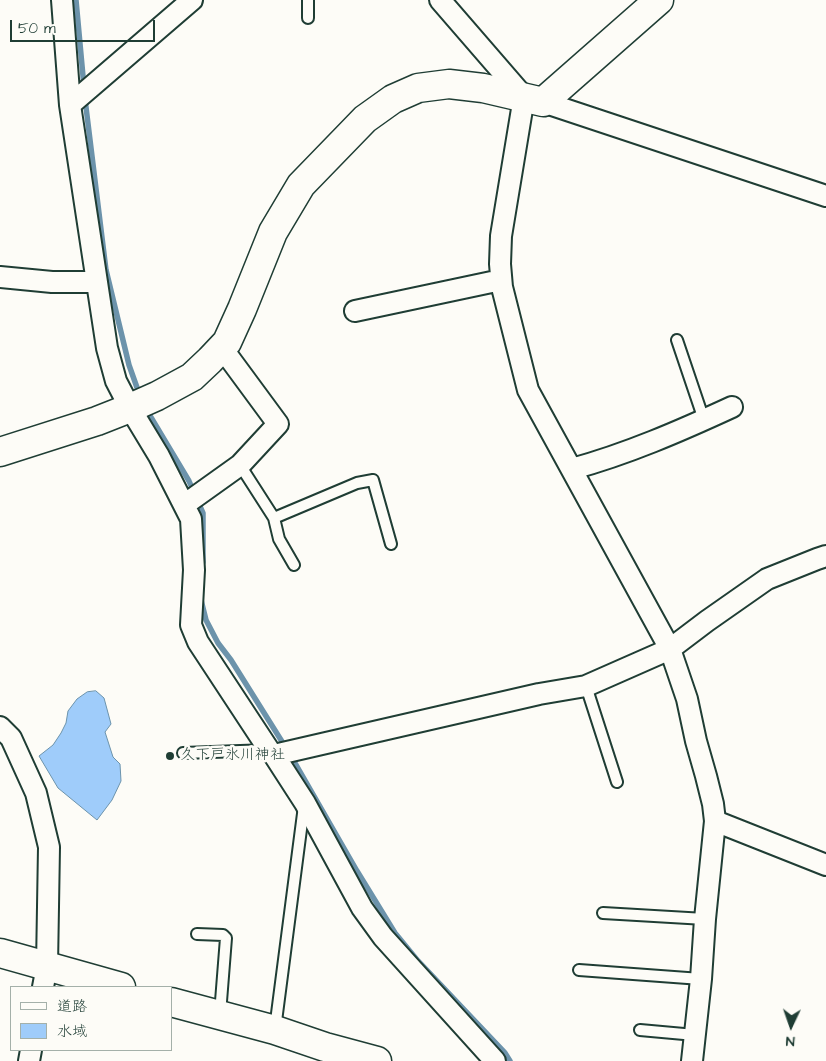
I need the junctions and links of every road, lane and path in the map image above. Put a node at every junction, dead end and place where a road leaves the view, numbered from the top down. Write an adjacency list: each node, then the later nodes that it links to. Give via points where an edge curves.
1 (62, 0): 8 (street)
2 (192, 0): 8 (street)
3 (308, 0): 6 (lane)
4 (440, 0): 7 (street)
5 (659, 0): 7 (street)
6 (308, 18)
7 (534, 100): 9 (street); 11 (street, via 501,236); 15 (street, via 448,84 418,88 392,99 364,119 301,185 273,232 242,309)
8 (70, 105): 12 (street)
9 (826, 196)
10 (0, 277): 12 (street)
11 (501, 280): 13 (street); 21 (street, via 528,390)
12 (97, 282): 17 (street, via 107,348 116,381)
13 (355, 312)
14 (676, 340): 18 (lane)
15 (222, 348): 17 (street, via 192,376); 20 (street, via 278,424)
16 (732, 407): 18 (street)
17 (130, 408): 19 (street); 22 (street)
18 (704, 420): 21 (street, via 639,447)
19 (0, 452)
20 (240, 465): 22 (street); 23 (lane)
21 (572, 469): 27 (street)
22 (184, 505): 30 (street, via 191,519 194,570 191,624 198,642)
23 (274, 518): 24 (lane, via 357,483 373,480); 26 (lane, via 279,539)
24 (391, 544)
25 (826, 556): 27 (street, via 767,580)
26 (294, 565)
27 (670, 649): 28 (street); 34 (street, via 687,700)
28 (586, 686): 30 (street); 32 (lane)
29 (0, 727): 41 (street, via 11,738 36,793 49,847)
30 (272, 753): 31 (lane); 33 (street)
31 (183, 754)
32 (617, 782)
33 (305, 803): 46 (lane); 50 (street, via 362,908 383,937)
34 (715, 821): 35 (street); 37 (street)
35 (826, 865)
36 (603, 912): 37 (lane)
37 (705, 919): 42 (street)
38 (197, 934): 45 (lane, via 223,935 226,938)
39 (0, 952): 41 (street)
40 (579, 970): 42 (lane)
41 (45, 976): 43 (street)
42 (701, 979): 48 (street)
43 (114, 986)
44 (172, 1002): 45 (street)
45 (220, 1016): 46 (street)
46 (275, 1030): 49 (street)
47 (640, 1030): 48 (lane)
48 (695, 1035): 51 (street)
49 (376, 1061)
50 (495, 1061)
51 (692, 1061)

